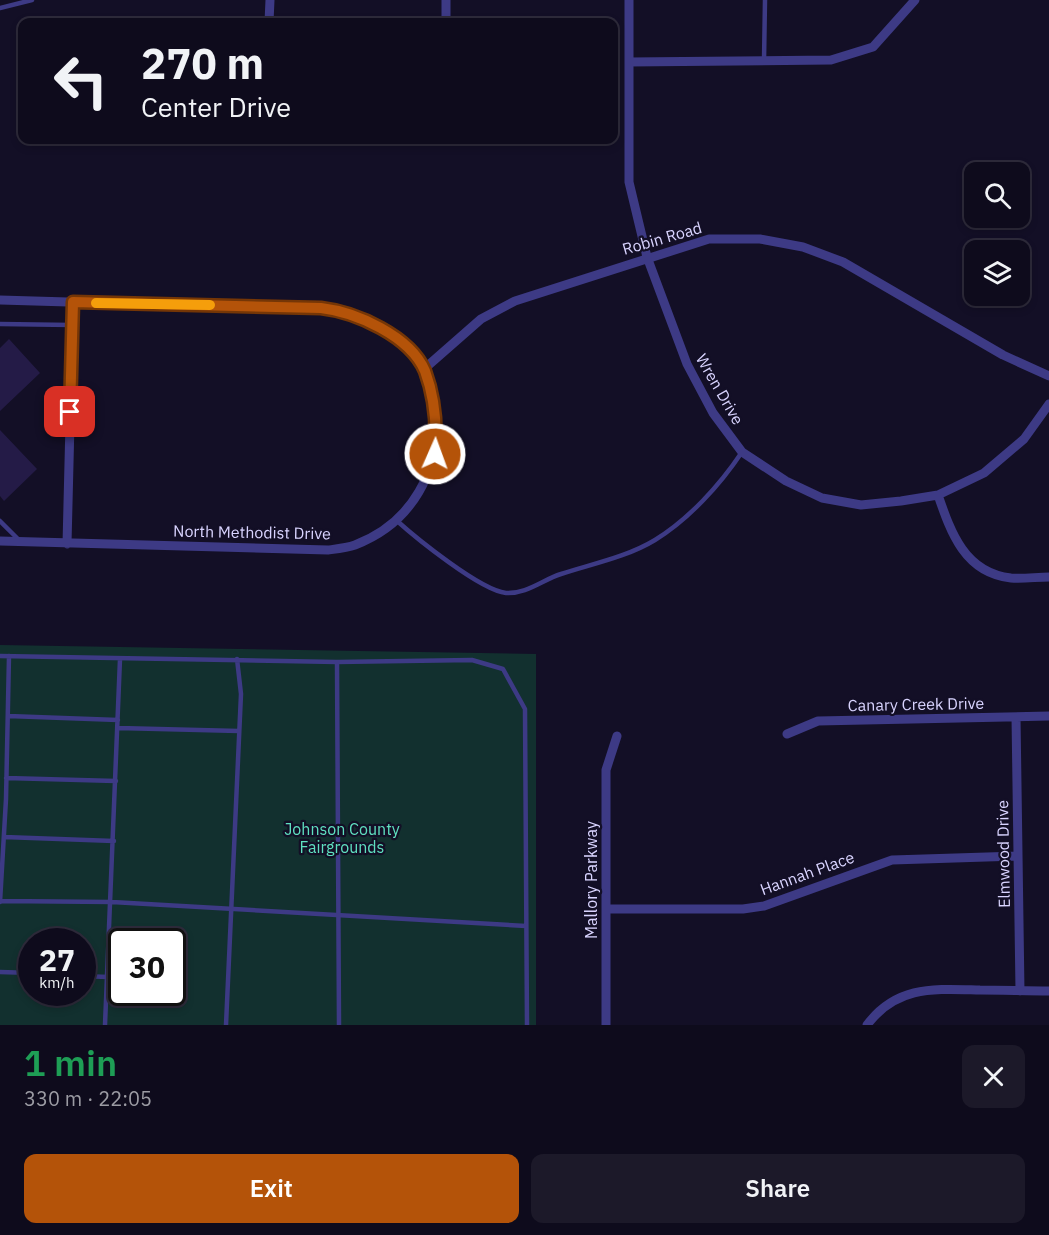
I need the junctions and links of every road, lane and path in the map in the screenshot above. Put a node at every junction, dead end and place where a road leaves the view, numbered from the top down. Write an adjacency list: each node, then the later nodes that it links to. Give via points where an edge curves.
1 (32, 0): 7 (lane)
2 (270, 0): 8 (street)
3 (446, 0): 9 (street)
4 (629, 0): 11 (street, Wren Drive)
5 (765, 0): 10 (lane)
6 (915, 0): 10 (street, via 873,47 831,60)
7 (0, 8)
8 (268, 18)
9 (446, 18)
10 (764, 61): 11 (street)
11 (629, 62): 12 (street, Wren Drive, via 629,182)
12 (647, 257): 17 (street, Robin Road, via 514,301 481,319); 18 (street, Robin Road, via 709,239 760,239 803,247 843,262 1003,355); 20 (street, Wren Drive, via 687,364 713,413)
13 (0, 300): 14 (street, North Methodist Drive)
14 (73, 302): 16 (street); 17 (street, North Methodist Drive, via 340,310 395,338)
15 (0, 324): 16 (lane)
16 (72, 325): 26 (street)
17 (424, 369): 22 (street, North Methodist Drive, via 434,407 435,454 413,502)
18 (1049, 376)
19 (1049, 404): 21 (street, Wren Drive, via 1024,439 984,473)
20 (742, 452): 21 (street, Wren Drive, via 786,481 822,498 861,505); 22 (lane, via 699,504 654,541 542,581 524,592 503,593 472,577)
21 (938, 495): 27 (street, via 950,530 970,560 988,573 1011,578)
22 (396, 520): 26 (street, North Methodist Drive, via 353,546 328,550)
23 (0, 521): 25 (lane)
24 (0, 541): 25 (street, North Methodist Drive)
25 (21, 542): 26 (street, North Methodist Drive)
26 (67, 544)
27 (1049, 577)
28 (0, 656): 29 (lane)
29 (9, 656): 30 (lane); 33 (lane)
30 (120, 659): 31 (lane); 36 (lane)
31 (237, 659): 32 (lane); 38 (lane, via 241,694)
32 (337, 662): 51 (lane); 52 (lane, via 472,660 503,669 525,709)
33 (8, 716): 36 (lane); 41 (lane)
34 (1049, 716): 35 (street, Canary Creek Drive)
35 (1016, 717): 39 (street, Canary Creek Drive, via 818,721); 46 (street, Elmwood Drive)
36 (118, 720): 37 (lane)
37 (118, 728): 38 (lane); 42 (lane)
38 (239, 731): 49 (lane)
39 (787, 734)
40 (617, 736): 50 (street, Mallory Parkway, via 606,771)
41 (6, 778): 42 (lane); 43 (lane)
42 (116, 782): 45 (lane)
43 (3, 799): 44 (lane)
44 (4, 837): 45 (lane); 47 (lane)
45 (114, 841): 48 (lane)
46 (1018, 856): 50 (street, Hannah Place, via 892,860 764,906 743,909); 58 (street, Elmwood Drive)
47 (0, 901): 48 (lane)
48 (112, 902): 49 (lane); 53 (lane)
49 (231, 909): 51 (lane); 61 (lane)
50 (606, 909): 64 (street, Mallory Parkway)
51 (338, 914): 52 (lane); 62 (lane)
52 (526, 926): 63 (lane)
53 (111, 928)
54 (0, 972): 55 (lane)
55 (18, 973)
56 (96, 977): 57 (lane)
57 (108, 977): 60 (lane)
58 (1020, 991): 59 (street); 65 (street, via 913,992 878,1011)
59 (1049, 991)
60 (105, 1025)
61 (225, 1025)
62 (339, 1025)
63 (527, 1025)
64 (606, 1025)
65 (867, 1025)

